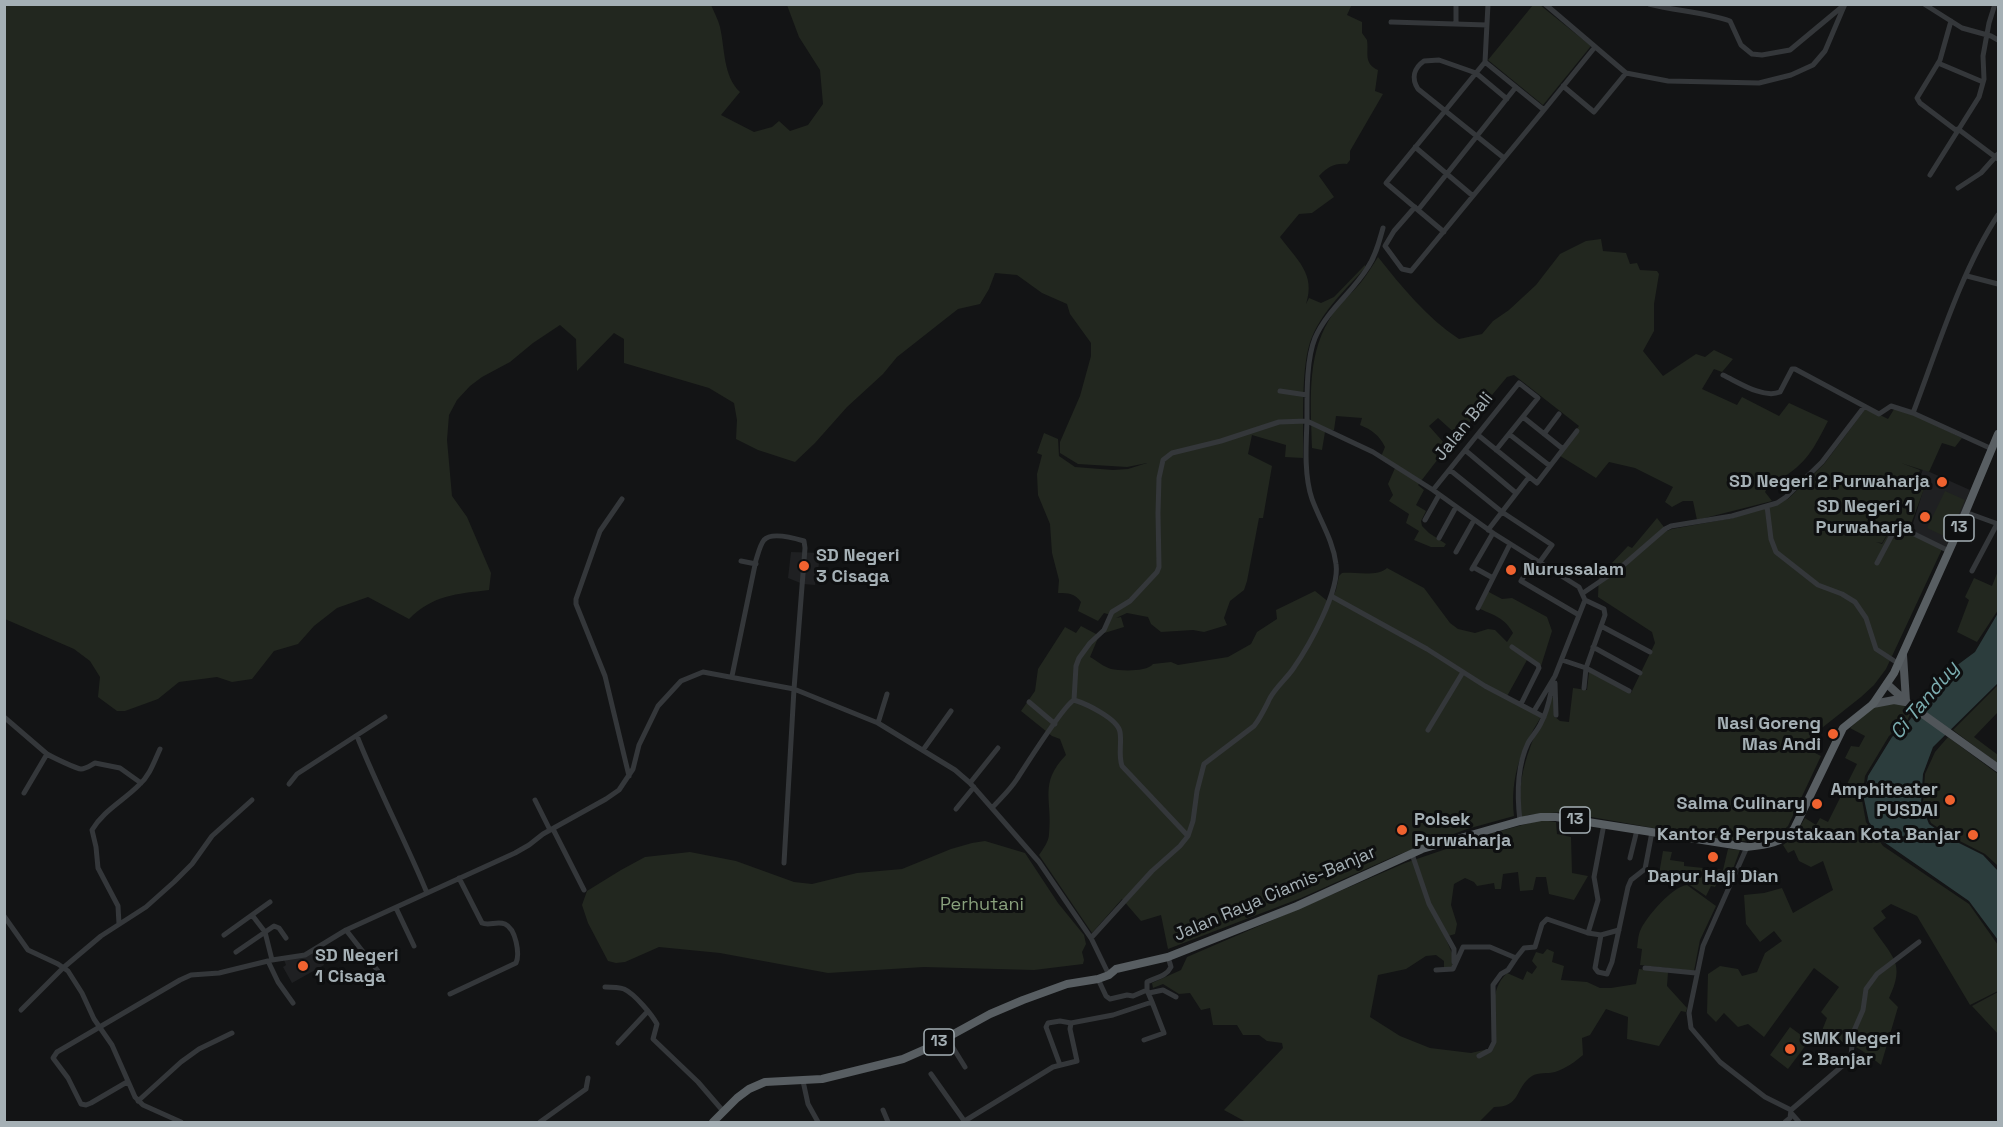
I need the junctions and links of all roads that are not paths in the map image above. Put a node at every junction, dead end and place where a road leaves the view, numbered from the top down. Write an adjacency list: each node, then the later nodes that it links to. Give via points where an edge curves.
1 (1456, 4): 10 (street)
2 (1488, 4): 11 (street)
3 (1545, 4): 14 (street)
4 (1649, 4): 5 (street, via 1730,21 1741,45 1752,54 1762,55 1790,50)
5 (1845, 4): 18 (street, via 1826,51 1813,65 1791,75 1759,83 1668,81)
6 (1924, 4): 8 (street)
7 (1995, 4): 12 (street)
8 (1951, 21): 12 (street, via 1970,32); 16 (street)
9 (1391, 22): 10 (street)
10 (1456, 24): 11 (street)
11 (1487, 25): 15 (street)
12 (1987, 35): 13 (street); 19 (street)
13 (1998, 40)
14 (1595, 47): 18 (street); 20 (street)
15 (1485, 62): 17 (street); 21 (street)
16 (1938, 63): 19 (street); 25 (street, via 1917,98)
17 (1476, 73): 22 (street); 24 (street); 24 (street, via 1435,59 1418,66 1416,86)
18 (1626, 73): 20 (street, via 1594,112)
19 (1983, 82): 25 (street, via 1977,102)
20 (1563, 86): 23 (street)
21 (1516, 87): 22 (street); 23 (street)
22 (1507, 99): 26 (street)
23 (1544, 110): 29 (street)
24 (1445, 111): 26 (street); 27 (street)
25 (1957, 130): 28 (street); 31 (street)
26 (1477, 136): 29 (street); 30 (street)
27 (1415, 147): 30 (street); 34 (street, via 1386,183)
28 (1997, 156): 32 (street)
29 (1504, 159): 33 (street)
30 (1447, 174): 33 (street); 34 (street)
31 (1930, 174)
32 (1958, 188)
33 (1473, 196): 37 (street)
34 (1417, 208): 37 (street); 37 (street, via 1385,245 1402,269 1413,270)
35 (1998, 215): 38 (street)
36 (1383, 228): 42 (street, via 1368,267 1328,315 1315,338)
37 (1444, 232)
38 (1967, 276): 39 (street); 44 (street)
39 (1998, 284)
40 (1723, 375): 43 (street, via 1776,394 1795,369)
41 (1280, 391): 42 (street)
42 (1307, 395): 47 (street)
43 (1864, 407): 44 (street, via 1879,414 1891,406); 64 (street, via 1822,462 1786,497)
44 (1913, 413): 54 (street)
45 (1559, 414): 50 (street)
46 (1523, 417): 49 (street); 50 (street); 52 (street, Jalan Bali, via 1538,398 1519,383)
47 (1307, 421): 60 (street, via 1372,452); 83 (street, via 1311,497 1331,540 1336,563); 103 (street, via 1279,422 1172,453 1162,460 1159,567 1130,601 1112,612 1104,630 1079,658)
48 (1577, 431): 53 (street)
49 (1509, 434): 56 (street); 57 (street)
50 (1544, 434): 53 (street)
51 (1998, 434): 54 (highway, 13)
52 (1478, 435): 55 (street, Jalan Bali); 56 (street)
53 (1563, 449): 57 (street)
54 (1992, 449): 67 (highway, 13)
55 (1465, 450): 58 (street, Jalan Bali); 61 (street)
56 (1496, 450): 59 (street)
57 (1550, 466): 59 (street, via 1537,483)
58 (1450, 470): 60 (street, Jalan Bali); 66 (street)
59 (1529, 477): 61 (street)
60 (1433, 490): 62 (street)
61 (1516, 493): 66 (street)
62 (1439, 495): 65 (street); 68 (street)
63 (622, 499): 123 (street, via 600,531 576,604 605,676)
64 (1767, 506): 82 (street, via 1665,529 1620,568); 92 (street, via 1776,552 1818,585 1855,603 1866,618 1876,649)
65 (1456, 507): 69 (street); 72 (street)
66 (1502, 512): 71 (street); 77 (street, via 1552,545)
67 (1965, 512): 70 (street); 74 (highway, 13)
68 (1425, 520)
69 (1474, 520): 71 (street); 75 (street)
70 (1998, 524): 80 (street)
71 (1490, 531): 73 (street); 81 (street, via 1473,568)
72 (1439, 538)
73 (1510, 544): 77 (street); 81 (street)
74 (1949, 551): 78 (street, via 1900,527); 92 (highway, 13)
75 (1456, 552)
76 (741, 561): 79 (street)
77 (1537, 561): 82 (street); 86 (street, via 1521,579 1523,583)
78 (1877, 563)
79 (756, 564): 96 (street); 100 (street, via 762,542 768,537 804,541)
80 (1972, 571)
81 (1493, 578): 85 (street)
82 (1583, 593): 84 (street)
83 (1331, 596): 94 (street); 137 (street, via 1296,665 1254,726 1204,764)
84 (1585, 600): 86 (street); 87 (street, via 1604,609)
85 (1478, 608)
86 (1579, 615): 91 (street)
87 (1601, 626): 89 (street); 90 (street)
88 (1512, 647): 106 (street, via 1539,668)
89 (1593, 647): 93 (street); 95 (street)
90 (1650, 652)
91 (1562, 660): 93 (street); 97 (street)
92 (1901, 660): 98 (highway, 13); 105 (main road)
93 (1586, 668): 99 (street); 101 (street)
94 (1463, 672): 106 (street); 116 (street)
95 (1640, 673)
96 (732, 676): 100 (street); 123 (street, via 696,673 681,681 653,717)
97 (1555, 676): 109 (street); 110 (street); 113 (street)
98 (1887, 684): 105 (main road); 107 (highway, 13)
99 (1584, 688)
100 (794, 690): 114 (street); 141 (street)
101 (1629, 691)
102 (887, 694): 114 (street)
103 (1074, 700): 115 (street); 137 (street, via 1116,724 1121,734 1122,766)
104 (1029, 702): 115 (street)
105 (1907, 703): 107 (main road, via 1894,700); 122 (main road)
106 (1521, 704): 109 (street)
107 (1873, 704): 138 (highway, Jalan Raya Ciamis-Banjar / 13, via 1843,728 1790,834 1779,841)
108 (951, 711): 120 (street)
109 (1534, 711): 113 (street)
110 (1556, 715)
111 (4, 717): 121 (street)
112 (385, 717): 117 (street)
113 (1544, 717): 132 (street, via 1525,752 1519,780)
114 (878, 723): 120 (street)
115 (1055, 724): 130 (street)
116 (1428, 730)
117 (357, 735): 125 (street, via 297,774); 144 (street, via 376,785)
118 (998, 748): 126 (street)
119 (159, 749): 124 (street)
120 (923, 750): 126 (street)
121 (47, 754): 124 (street, via 79,769 95,763 120,768); 127 (street)
122 (1998, 768)
123 (629, 776): 134 (street, via 613,795)
124 (141, 783): 149 (street, via 102,816 92,830 98,868 118,906)
125 (290, 784)
126 (972, 785): 130 (street); 131 (street)
127 (24, 793)
128 (252, 800): 149 (street, via 212,837 174,882 146,907)
129 (535, 800): 134 (street)
130 (992, 808): 157 (street, via 1031,850)
131 (956, 809)
132 (1520, 820): 133 (highway, Jalan Raya Ciamis-Banjar / 13, via 1550,817); 139 (highway, Jalan Raya Ciamis-Banjar / 13)
133 (1604, 824): 135 (highway, Jalan Raya Ciamis-Banjar / 13); 153 (street, via 1594,877 1598,900)
134 (551, 829): 142 (street, via 515,853); 143 (street)
135 (1637, 830): 136 (highway, Jalan Raya Ciamis-Banjar / 13); 140 (street)
136 (1652, 832): 138 (highway, Jalan Raya Ciamis-Banjar / 13); 151 (street, via 1645,869 1628,887)
137 (1188, 836): 157 (street)
138 (1747, 846): 169 (street, via 1703,946)
139 (1412, 854): 161 (highway, Jalan Raya Ciamis-Banjar / 13, via 1297,906); 166 (street, via 1429,904 1454,949)
140 (1630, 858)
141 (784, 863)
142 (459, 878): 144 (street); 174 (street, via 482,923 509,927 518,958 516,963)
143 (584, 890)
144 (427, 892): 146 (street)
145 (270, 902): 147 (street)
146 (396, 908): 150 (street); 159 (street)
147 (252, 915): 152 (street); 154 (street)
148 (4, 916): 164 (street, via 28,950)
149 (118, 924): 164 (street)
150 (346, 930): 163 (street, via 308,954); 168 (street)
151 (1619, 930): 155 (street); 155 (street, via 1607,975 1595,968)
152 (264, 932): 156 (street, via 275,926); 160 (street); 163 (street)
153 (1588, 933): 155 (street); 162 (street, via 1558,921 1544,920 1534,947 1524,948)
154 (224, 935)
155 (1601, 935)
156 (286, 938)
157 (1091, 939): 170 (street)
158 (1919, 942): 196 (street, via 1877,974 1866,989 1848,1061)
159 (414, 946)
160 (236, 952)
161 (1168, 957): 170 (highway, Jalan Raya Ciamis-Banjar / 13, via 1116,969); 173 (street, via 1171,967 1162,976 1148,981)
162 (1516, 958): 166 (street, via 1490,947 1463,947); 186 (street, via 1493,985 1494,1042 1490,1050)
163 (270, 960): 177 (street, via 278,982); 181 (street, via 219,973 191,975)
164 (63, 968): 178 (street); 181 (street, via 75,981)
165 (1645, 968): 169 (street)
166 (1454, 969): 167 (street)
167 (1436, 970)
168 (378, 971)
169 (1696, 973): 196 (street, via 1689,1013 1691,1028 1720,1062)
170 (1108, 975): 171 (highway, Jalan Raya Ciamis-Banjar / 13)
171 (1098, 979): 173 (street, via 1110,999); 183 (highway, Jalan Raya Ciamis-Banjar / 13, via 1067,984 1023,1000)
172 (605, 987): 179 (street, via 628,991)
173 (1148, 992): 175 (street, via 1163,990); 176 (street)
174 (450, 994)
175 (1176, 997)
176 (1152, 1002): 180 (street); 184 (street, via 1164,1033)
177 (293, 1003)
178 (21, 1010)
179 (648, 1011): 185 (street); 195 (street, via 657,1024 653,1039)
180 (1071, 1023): 187 (street, via 1078,1059); 187 (street, via 1052,1022 1046,1027)
181 (100, 1028): 192 (street, via 112,1045); 192 (street, via 57,1052 54,1060 81,1104 91,1103)
182 (232, 1033): 193 (street, via 181,1062)
183 (947, 1038): 188 (street); 191 (highway, Jalan Raya Ciamis-Banjar / 13, via 896,1061 836,1077)
184 (1144, 1040)
185 (618, 1043)
186 (1479, 1056)
187 (1060, 1065): 202 (street)
188 (965, 1067)
189 (931, 1074): 202 (street)
190 (588, 1078): 198 (street, via 585,1089)
191 (803, 1081): 195 (highway, Jalan Raya Ciamis-Banjar / 13, via 758,1085); 200 (street, via 807,1104)
192 (127, 1082): 193 (street)
193 (138, 1101): 197 (street)
194 (883, 1110): 201 (street)
195 (723, 1111): 199 (highway, Jalan Raya Ciamis-Banjar / 13)
196 (1792, 1112): 203 (street); 204 (street)
197 (181, 1122)
198 (540, 1122)
199 (713, 1122)
200 (818, 1122)
201 (888, 1122)
202 (964, 1122)
203 (1785, 1122)
204 (1799, 1122)

